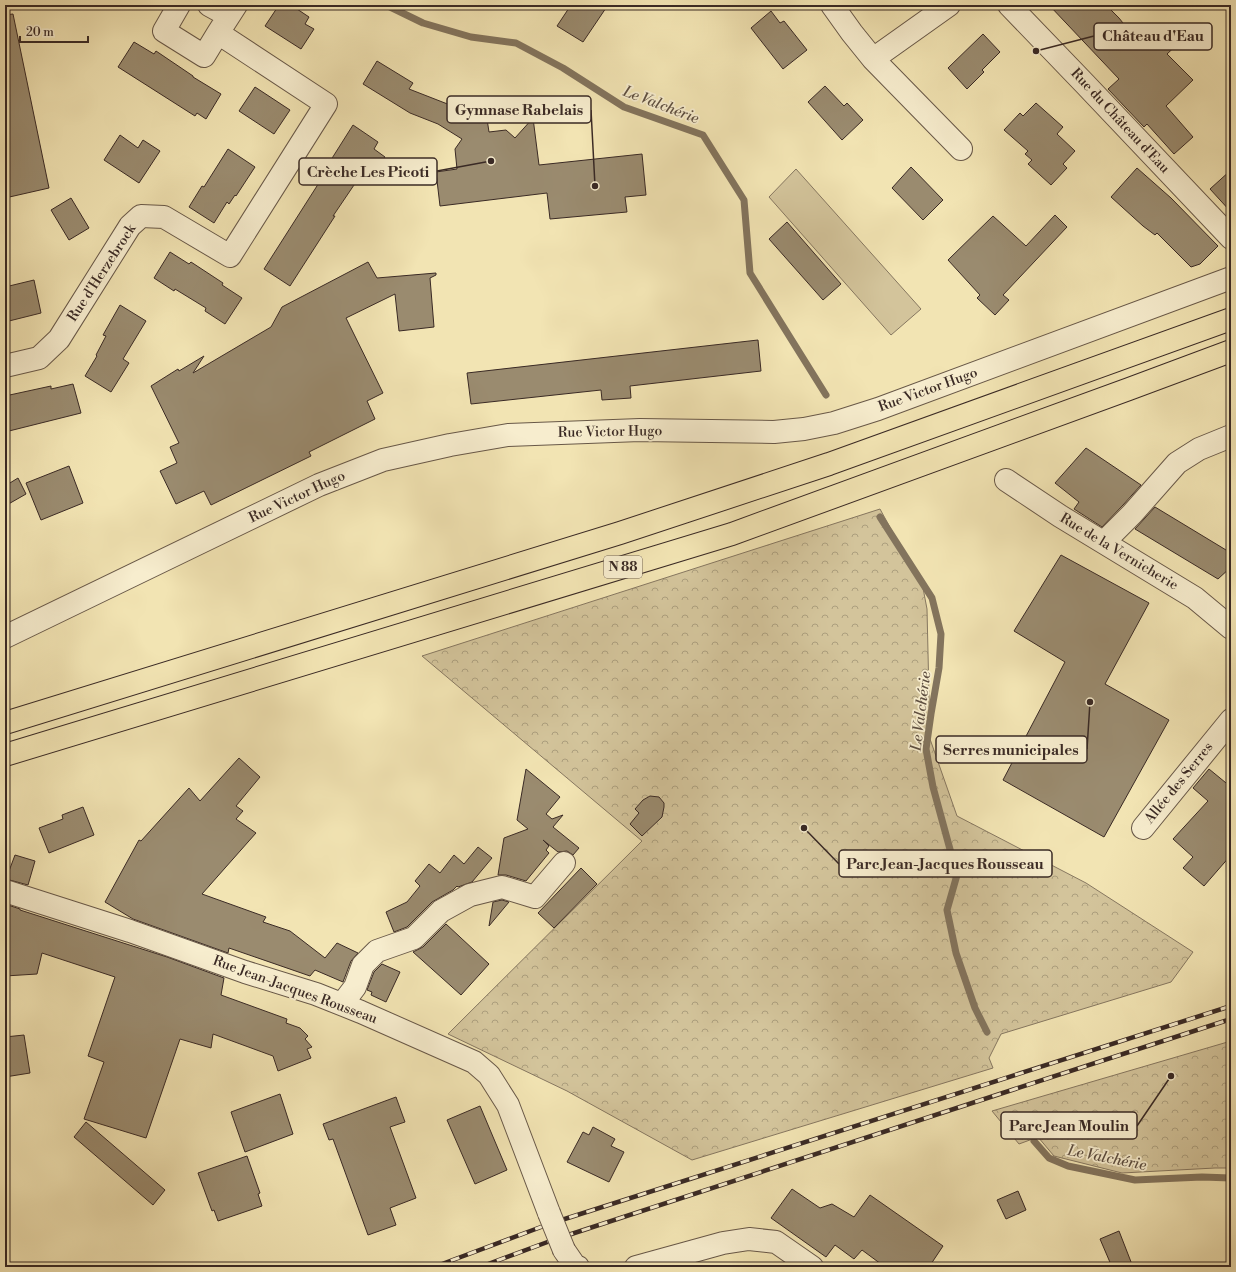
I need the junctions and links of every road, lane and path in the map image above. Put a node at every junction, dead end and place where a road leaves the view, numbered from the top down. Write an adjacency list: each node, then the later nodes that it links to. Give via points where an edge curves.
1 (179, 5): 6 (street, via 164,31 204,56)
2 (209, 5): 6 (street, Rue d'Herzebrock)
3 (832, 5): 7 (street)
4 (949, 5): 7 (street)
5 (1009, 5): 9 (street, Rue du Château d'Eau)
6 (228, 18): 13 (street, Rue d'Herzebrock, via 326,104 230,256 164,217 142,216 130,226 59,339 38,358)
7 (874, 59): 8 (street)
8 (961, 149)
9 (1231, 238)
10 (1231, 278): 18 (street, Rue Victor Hugo, via 834,423 774,432 640,430 508,435 383,460 320,484)
11 (1231, 319): 20 (highway, N 88, via 829,464 634,528)
12 (1231, 351): 21 (highway, N 88, via 732,534)
13 (5, 366)
14 (1231, 436): 16 (street, via 1200,449 1177,463)
15 (1006, 480): 16 (street, Rue de la Vernicherie)
16 (1104, 542): 17 (street, Rue de la Vernicherie, via 1195,598)
17 (1231, 628)
18 (5, 637)
19 (1231, 720): 22 (street, Allée des Serres)
20 (5, 723)
21 (5, 755)
22 (1143, 828)
23 (564, 863): 25 (street, via 535,896 502,888 470,895 441,911 414,938 377,951 363,965 355,987)
24 (5, 891): 25 (street, Rue Jean-Jacques Rousseau, via 130,930)
25 (342, 1004): 26 (street, Rue Jean-Jacques Rousseau, bridge, via 474,1062 489,1076 508,1105 564,1250)
26 (578, 1267)
27 (636, 1267): 28 (street, via 750,1239 776,1242)
28 (812, 1267)

